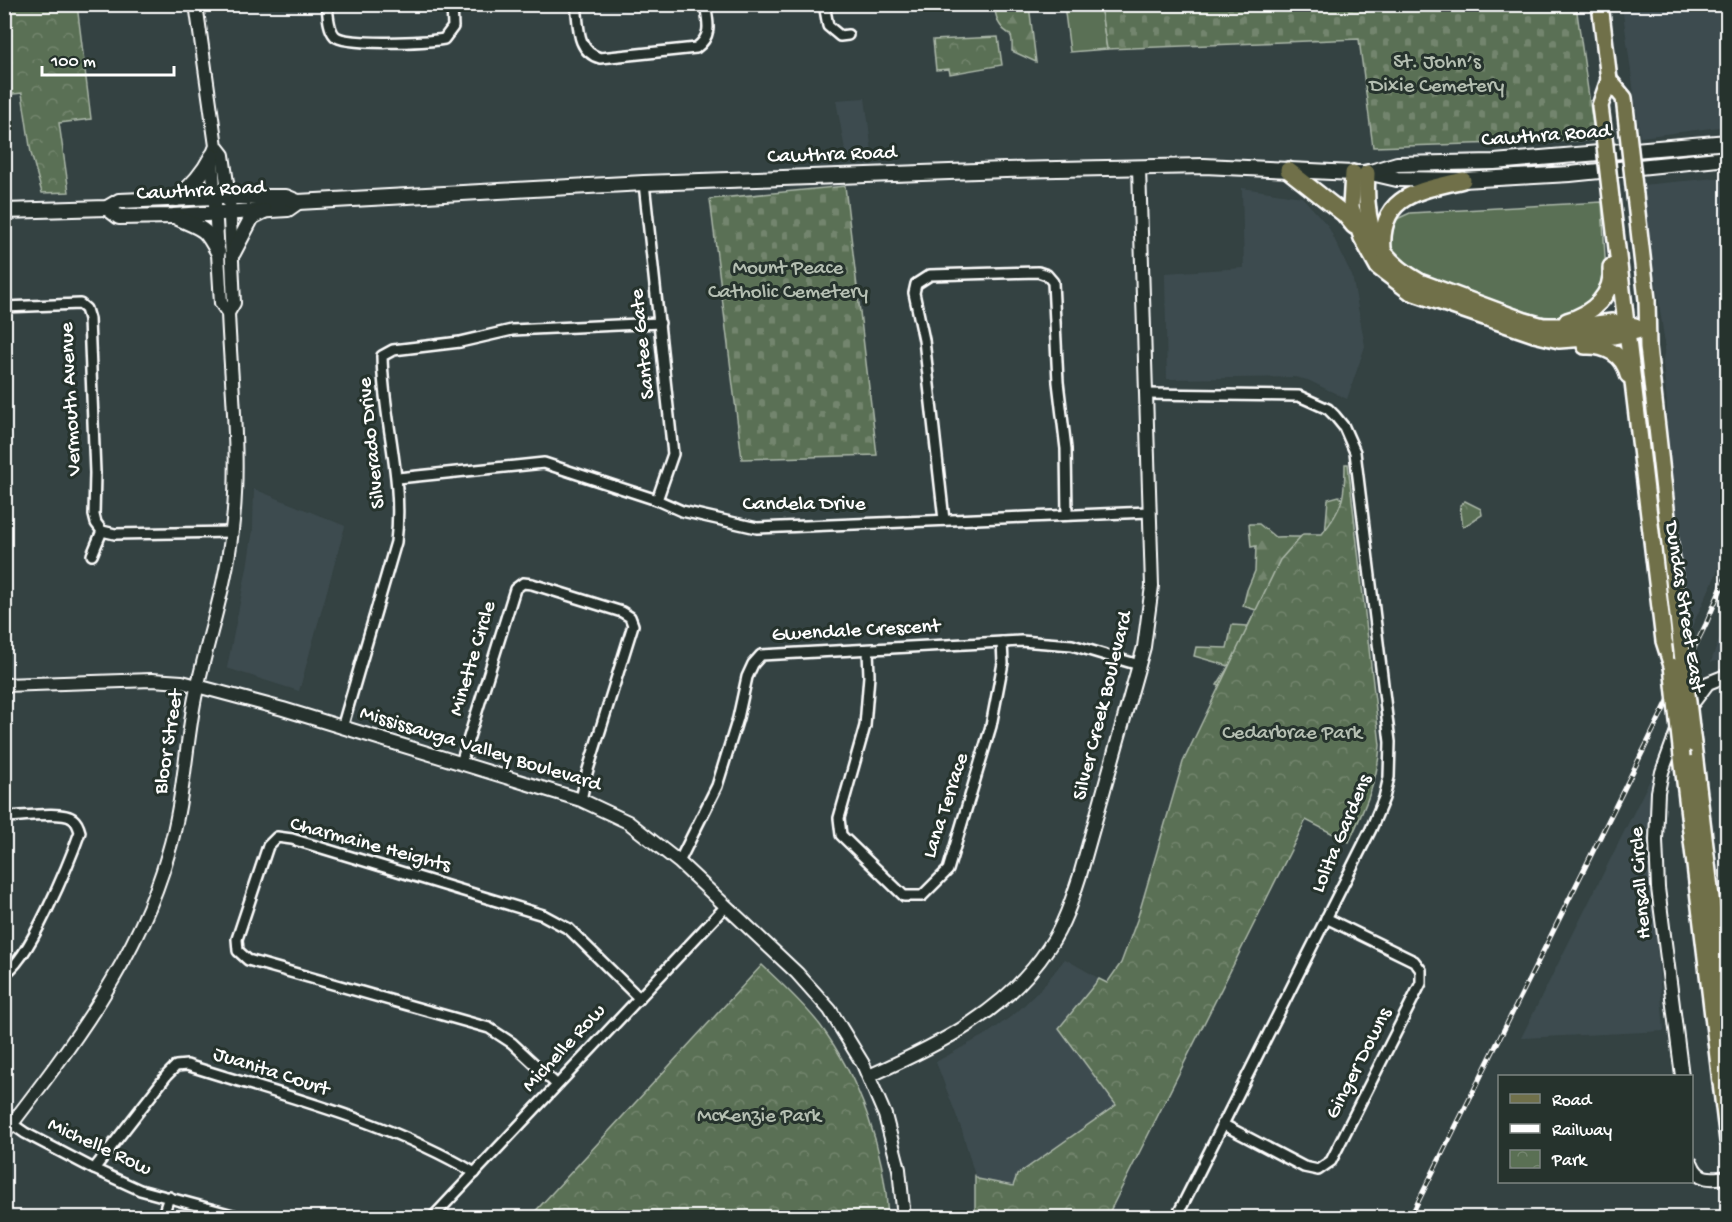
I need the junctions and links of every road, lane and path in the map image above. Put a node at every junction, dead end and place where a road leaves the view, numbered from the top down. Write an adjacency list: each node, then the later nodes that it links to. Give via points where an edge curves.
1 (196, 4): 11 (street, Bloor Street)
2 (327, 4): 3 (street, via 334,36 363,42 444,39 453,27)
3 (452, 4)
4 (576, 4): 5 (street, via 581,42 585,51 600,58 696,48 708,34)
5 (705, 4)
6 (824, 4): 8 (street, via 828,26 840,36)
7 (1600, 4): 9 (main road, Dundas Street East)
8 (848, 35)
9 (1610, 80): 26 (main road, Dundas Street East, bridge, via 1600,106); 34 (main road, Dundas Street East, bridge, via 1624,98)
10 (1728, 142): 15 (main road, Cawthra Road, via 1506,162 1397,164)
11 (214, 151): 18 (street, Bloor Street); 19 (main road, via 206,168)
12 (1728, 158): 16 (main road, Cawthra Road)
13 (1139, 168): 14 (main road, Cawthra Road); 17 (main road, Cawthra Road); 37 (street, Silver Creek Boulevard)
14 (1288, 170): 15 (main road, Cawthra Road); 27 (main road, via 1344,214)
15 (1360, 173): 16 (main road, Cawthra Road, via 1396,179); 27 (main road, via 1351,207); 29 (main road, via 1372,232)
16 (1463, 180): 29 (main road, via 1414,193 1391,211 1382,232)
17 (644, 183): 20 (main road, Cawthra Road); 33 (street, Santee Gate)
18 (222, 197): 19 (main road, Cawthra Road); 20 (main road, Cawthra Road, via 286,197); 24 (street, Bloor Street)
19 (176, 199): 21 (main road, Cawthra Road, via 119,201)
20 (298, 202): 23 (main road, Cawthra Road, via 288,209)
21 (107, 208): 22 (main road, Cawthra Road); 25 (main road, Cawthra Road, via 118,217)
22 (4, 211)
23 (264, 211): 24 (main road, Cawthra Road); 30 (main road, via 252,217)
24 (223, 212): 25 (main road, Cawthra Road); 28 (street, Bloor Street); 30 (street, Bloor Street)
25 (173, 216): 28 (main road, via 205,231)
26 (1613, 222): 35 (main road, Dundas Street East); 36 (main road, via 1608,234 1612,276 1605,294 1592,310)
27 (1362, 238): 36 (main road, via 1378,267 1411,292 1534,334)
28 (218, 252): 32 (street, Bloor Street, via 221,303)
29 (1384, 253): 36 (main road, via 1404,273 1420,282)
30 (233, 254): 32 (street, Bloor Street, via 234,303)
31 (4, 307): 44 (street, Vermouth Avenue, via 80,304 86,309 94,514)
32 (228, 313): 45 (street, Bloor Street, via 236,490)
33 (660, 323): 39 (street, Silverado Drive, via 512,330 460,342 393,350 382,356); 40 (street, Santee Gate, via 673,454)
34 (1648, 328): 35 (main road); 62 (main road, Dundas Street East, bridge)
35 (1626, 329): 36 (main road, via 1612,322); 38 (main road, Dundas Street East)
36 (1557, 332): 38 (main road, via 1565,347 1600,346 1618,357 1626,369)
37 (1146, 394): 41 (street, Silver Creek Boulevard); 59 (street, Lolita Gardens, via 1299,396 1328,409 1344,427 1355,452 1389,742 1389,777 1371,829)
38 (1636, 413): 68 (main road, Dundas Street East, bridge, via 1664,641 1672,666)
39 (398, 478): 40 (street, Candela Drive, via 544,463); 53 (street, Silverado Drive, via 396,542)
40 (657, 500): 43 (street, Candela Drive, via 682,511 757,528)
41 (1149, 512): 42 (street, Candela Drive); 49 (street, Silver Creek Boulevard, via 1152,586)
42 (1067, 515): 43 (street, Candela Drive); 43 (street, via 1053,282 1038,272 930,275 916,284 914,293 924,340)
43 (944, 520)
44 (102, 531): 45 (street); 46 (street)
45 (232, 532): 52 (street, Bloor Street)
46 (92, 555)
47 (1002, 642): 48 (street, Gwendale Crescent); 48 (street, Lana Terrace, via 1003,663 991,726 948,870 922,896 903,896 841,835 839,818 865,726); 49 (street, Gwendale Crescent, via 1072,645)
48 (868, 650): 57 (street, Gwendale Crescent, via 761,654 747,676 717,786)
49 (1139, 664): 64 (street, Silver Creek Boulevard, via 1070,907 1050,947 1017,988 979,1019)
50 (1728, 675): 63 (street, Hensall Circle, via 1708,683 1681,720 1658,792 1656,873)
51 (4, 685): 52 (street, Mississauga Valley Boulevard, via 152,680)
52 (198, 686): 53 (street, Mississauga Valley Boulevard); 67 (street, Bloor Street, via 183,792 168,857 149,907 92,1016)
53 (342, 728): 54 (street, Mississauga Valley Boulevard)
54 (461, 763): 55 (street, Mississauga Valley Boulevard); 55 (street, Minette Circle, via 515,589 524,583 532,584 611,608 630,617 633,626)
55 (581, 800): 57 (street, Mississauga Valley Boulevard, via 628,822)
56 (4, 817): 60 (street, via 63,815 73,819 80,832 52,899 19,961)
57 (679, 862): 58 (street, Mississauga Valley Boulevard)
58 (725, 907): 61 (street, Michelle Row); 64 (street, Mississauga Valley Boulevard, via 797,972 830,1010)
59 (1326, 918): 66 (street, Lolita Gardens); 66 (street, Ginger Downs, via 1414,961 1421,970 1421,983 1337,1151 1318,1170 1304,1167)
60 (4, 973)
61 (639, 998): 65 (street, Michelle Row); 65 (street, Charmaine Heights, via 569,929 543,915 292,839 277,837 268,846 237,939 238,951 243,956 489,1028 512,1043)
62 (1728, 1042)
63 (1682, 1075)
64 (869, 1076): 77 (street, Mississauga Valley Boulevard, via 891,1139)
65 (556, 1084): 71 (street, Michelle Row)
66 (1222, 1124): 78 (street, Lolita Gardens)
67 (8, 1129): 70 (street, Michelle Row, via 25,1133)
68 (1728, 1141)
69 (1693, 1167): 72 (street, via 1702,1177)
70 (94, 1169): 71 (street, Juanita Court, via 167,1076 176,1066 187,1065 393,1131); 73 (street, Michelle Row, via 140,1190)
71 (475, 1173): 76 (street, Michelle Row)
72 (1728, 1177)
73 (169, 1197): 74 (street); 75 (street, Michelle Row)
74 (162, 1218)
75 (244, 1218)
76 (432, 1218)
77 (904, 1218)
78 (1176, 1218)

